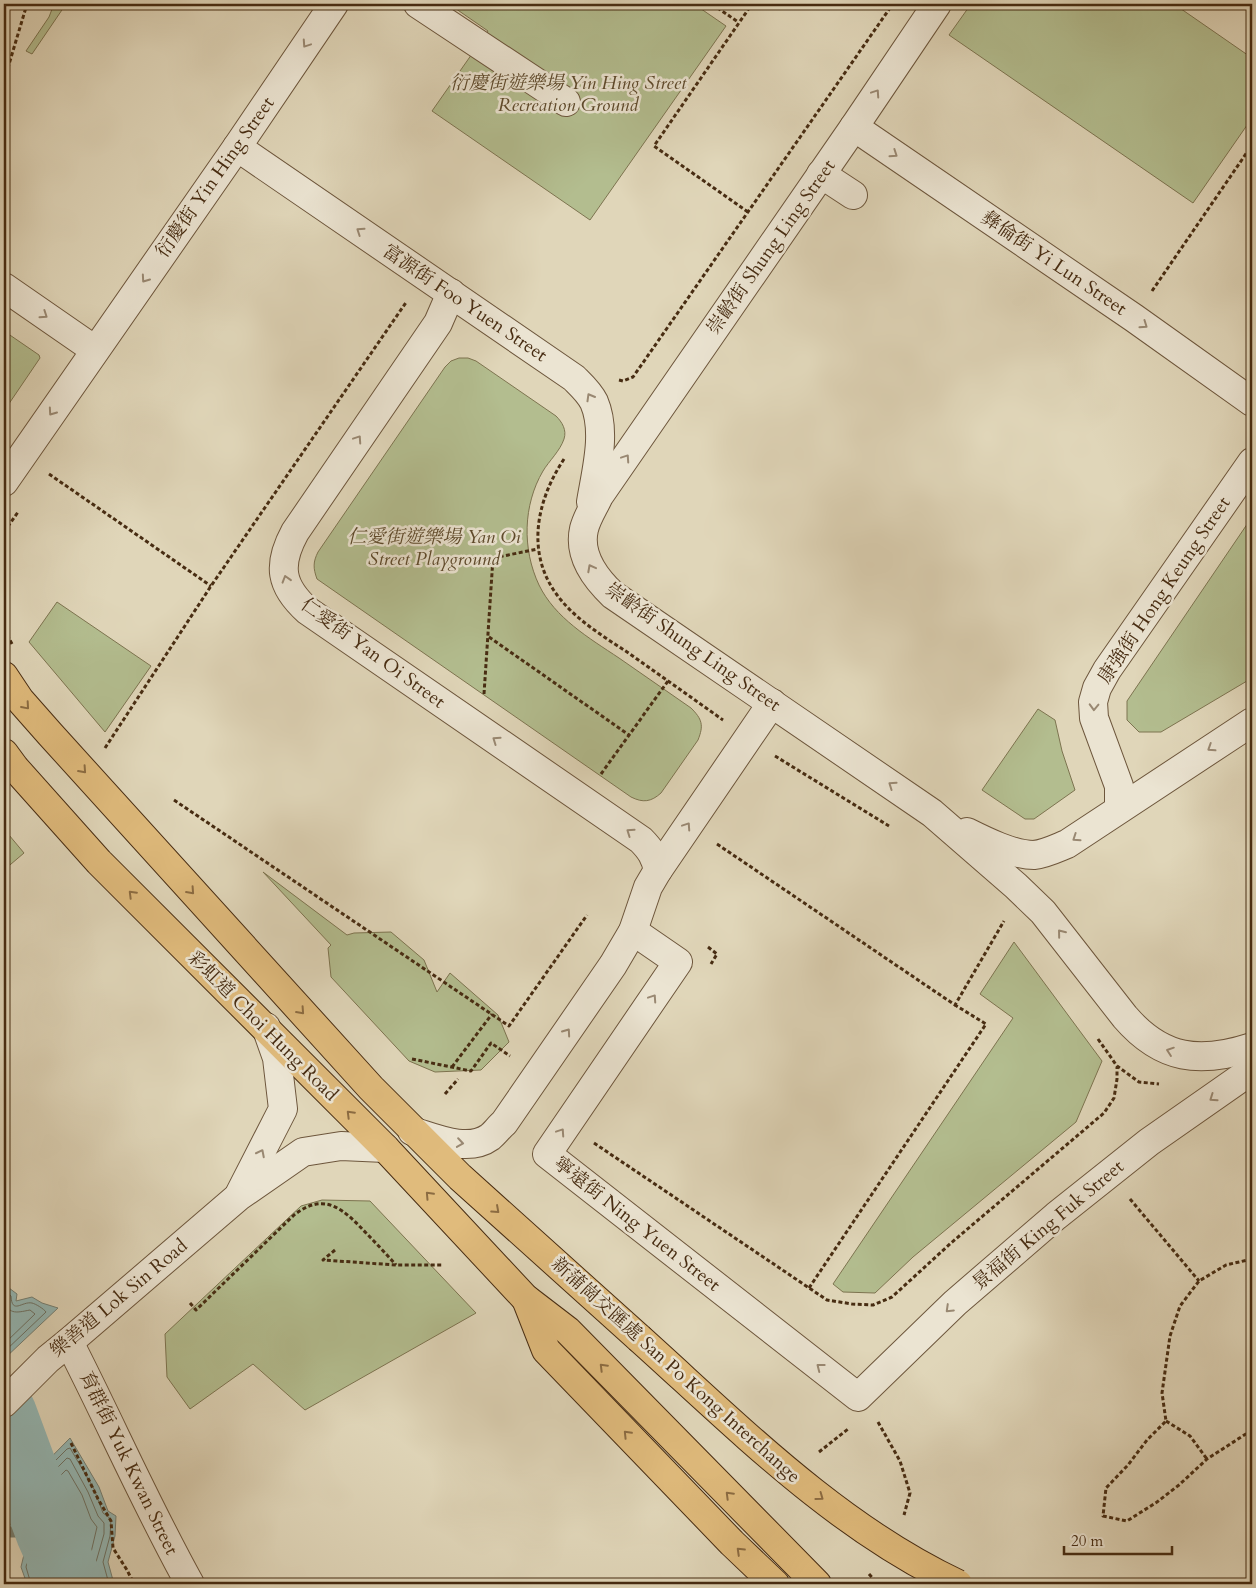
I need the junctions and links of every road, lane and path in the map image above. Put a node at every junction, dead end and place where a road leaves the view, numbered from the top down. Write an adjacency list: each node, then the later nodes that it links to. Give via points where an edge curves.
1 (27, 4): 9 (path)
2 (334, 4): 13 (street, 衍慶街 Yin Hing Street, one-way to 13)
3 (418, 4): 10 (street)
4 (712, 4): 8 (path)
5 (752, 4): 8 (path)
6 (937, 4): 11 (street, 崇齡街 Shung Ling Street, one-way to 6)
7 (891, 5): 16 (path)
8 (738, 22): 16 (path, via 654,146)
9 (4, 82)
10 (566, 102)
11 (854, 127): 14 (street, 崇齡街 Shung Ling Street); 23 (street, 彝倫街 Yi Lun Street, one-way to 23)
12 (1252, 145): 19 (path)
13 (237, 147): 18 (street, 富源街 Foo Yuen Street, one-way to 13); 21 (street, 衍慶街 Yin Hing Street, one-way to 21)
14 (821, 174): 15 (street); 28 (street, 崇齡街 Shung Ling Street, one-way to 14, via 599,496)
15 (853, 195)
16 (748, 212): 22 (path)
17 (4, 287): 21 (street, one-way to 21)
18 (451, 293): 28 (street, 富源街 Foo Yuen Street, one-way to 18, via 599,450 594,402 574,378); 50 (street, 仁愛街 Yan Oi Street, one-way to 18, via 655,858 642,840 308,611 291,593 286,582 284,555 295,532 438,323)
19 (1150, 294)
20 (408, 301): 32 (path)
21 (95, 350): 27 (street, 衍慶街 Yin Hing Street, one-way to 27)
22 (633, 377)
23 (1252, 402)
24 (569, 452): 31 (path, via 552,478 541,506)
25 (1252, 462): 46 (street, 康強街 Hong Keung Street, one-way to 46, via 1097,688 1093,702 1094,718 1119,786)
26 (46, 472): 32 (path)
27 (4, 482)
28 (590, 514): 37 (street, 崇齡街 Shung Ling Street, one-way to 28, via 600,583 589,567 583,548 584,530)
29 (4, 528): 30 (path)
30 (4, 532)
31 (538, 549): 33 (path, via 493,558); 35 (path, via 550,585 560,600 589,626)
32 (211, 586): 41 (path)
33 (489, 637): 36 (path); 40 (path)
34 (4, 676): 69 (main road, 彩虹道 Choi Hung Road, one-way to 69, via 50,734)
35 (668, 681): 38 (path); 40 (path)
36 (484, 699)
37 (772, 703): 47 (street, 崇齡街 Shung Ling Street, one-way to 37); 50 (street, one-way to 37)
38 (726, 722)
39 (1252, 722): 46 (street, one-way to 46)
40 (629, 735): 44 (path)
41 (105, 748)
42 (4, 753): 58 (main road, 彩虹道 Choi Hung Road, one-way to 42, via 99,862)
43 (769, 763): 48 (path, via 774,755)
44 (599, 777)
45 (174, 800): 57 (path)
46 (1119, 809): 47 (street, one-way to 47, via 1067,844 1034,855 1018,853 982,840)
47 (932, 813): 60 (street, 崇齡街 Shung Ling Street, one-way to 47, via 1232,1054 1188,1055 1169,1051 1152,1042 1126,1017 1043,912)
48 (892, 828)
49 (722, 836): 56 (path, via 717,844)
50 (658, 870): 53 (street, via 648,887)
51 (587, 915): 57 (path, via 509,1026)
52 (1006, 916): 56 (path)
53 (633, 931): 69 (street, one-way to 53, via 469,1144 490,1137 504,1123); 83 (street, 寧遠街 Ning Yuen Street, one-way to 53, via 547,1154 678,962)
54 (702, 943): 55 (path, via 717,954)
55 (707, 971)
56 (955, 1005): 79 (path, via 986,1024)
57 (492, 1014): 64 (path)
58 (266, 1027): 71 (main road, 彩虹道 Choi Hung Road, one-way to 58); 72 (street, 樂善道 Lok Sin Road, one-way to 58, via 283,1109 277,1058)
59 (1094, 1034): 63 (path)
60 (1252, 1047)
61 (512, 1058): 64 (path, via 491,1043 471,1071)
62 (412, 1059): 64 (path)
63 (1117, 1066): 67 (path, via 1139,1082); 79 (path, via 1114,1098 1104,1113 892,1297 873,1304 852,1304 827,1300)
64 (452, 1067)
65 (1252, 1070): 83 (street, 景福街 King Fuk Street, one-way to 83, via 1149,1142 1056,1216 955,1303)
66 (458, 1079): 68 (path)
67 (1165, 1084)
68 (445, 1094)
69 (412, 1130): 97 (main road, 新蒲崗交匯處 San Po Kong Interchange, one-way to 97, bridge, via 460,1177 812,1491 893,1548)
70 (599, 1135): 79 (path, via 594,1144)
71 (385, 1148): 72 (street, 樂善道 Lok Sin Road, via 341,1146 303,1152); 80 (main road, 彩虹道 Choi Hung Road, one-way to 71)
72 (238, 1197): 82 (street, 樂善道 Lok Sin Road)
73 (1129, 1198): 78 (path)
74 (335, 1250): 76 (path, via 323,1260)
75 (1252, 1259): 78 (path, via 1226,1265)
76 (396, 1265): 77 (path); 81 (path, via 352,1217 330,1205 310,1206 294,1214 196,1310)
77 (442, 1265)
78 (1199, 1281): 86 (path, via 1180,1306 1170,1336 1162,1393)
79 (810, 1288)
80 (525, 1298): 93 (main road, one-way to 80, via 568,1331); 96 (main road, one-way to 80, via 732,1543 546,1350)
81 (190, 1303)
82 (69, 1342): 84 (street, 樂善道 Lok Sin Road); 95 (street, 育群街 Yuk Kwan Street, via 162,1534)
83 (858, 1397)
84 (4, 1403)
85 (876, 1418): 92 (path, via 900,1461 910,1494)
86 (1166, 1421): 91 (path, via 1190,1436); 91 (path, via 1106,1488 1103,1516 1127,1522 1179,1485)
87 (849, 1428): 90 (path)
88 (1252, 1430): 91 (path)
89 (72, 1443): 94 (path, via 111,1521 112,1548)
90 (819, 1452)
91 (1207, 1459)
92 (903, 1518)
93 (815, 1582)
94 (134, 1584)
95 (190, 1584)
96 (776, 1584)
97 (958, 1584)

